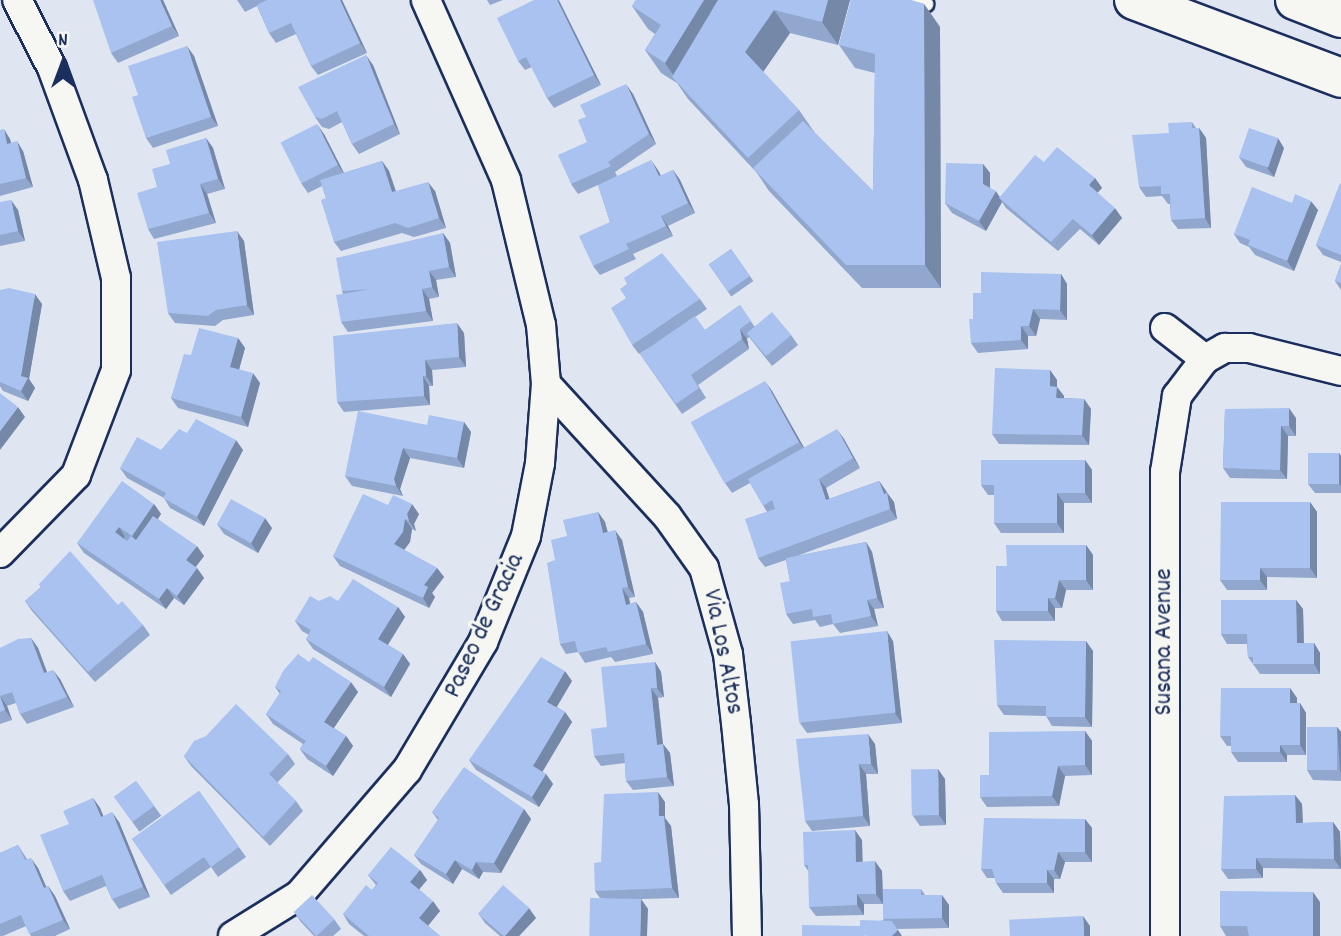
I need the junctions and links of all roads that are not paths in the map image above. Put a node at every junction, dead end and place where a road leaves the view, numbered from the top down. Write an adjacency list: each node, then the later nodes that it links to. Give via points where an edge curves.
1 (17, 0): 11 (street, via 52,68 93,180 116,278 116,370 76,475)
2 (426, 0): 10 (street, Paseo de Gracia, via 506,180 541,325)
3 (1134, 0): 6 (highway)
4 (1295, 0): 5 (highway)
5 (1341, 19)
6 (1341, 78)
7 (1165, 328): 8 (street)
8 (1205, 359): 9 (street, via 1225,348 1249,348); 14 (street, Susana Avenue, via 1177,396 1165,472)
9 (1341, 371)
10 (546, 384): 12 (street, Paseo de Gracia, via 540,463 526,536 504,596 454,697 365,825 299,895); 13 (street, Via Los Altos, via 667,516 705,568 728,654 735,709 744,804)
11 (0, 553)
12 (233, 936)
13 (747, 936)
14 (1165, 936)

